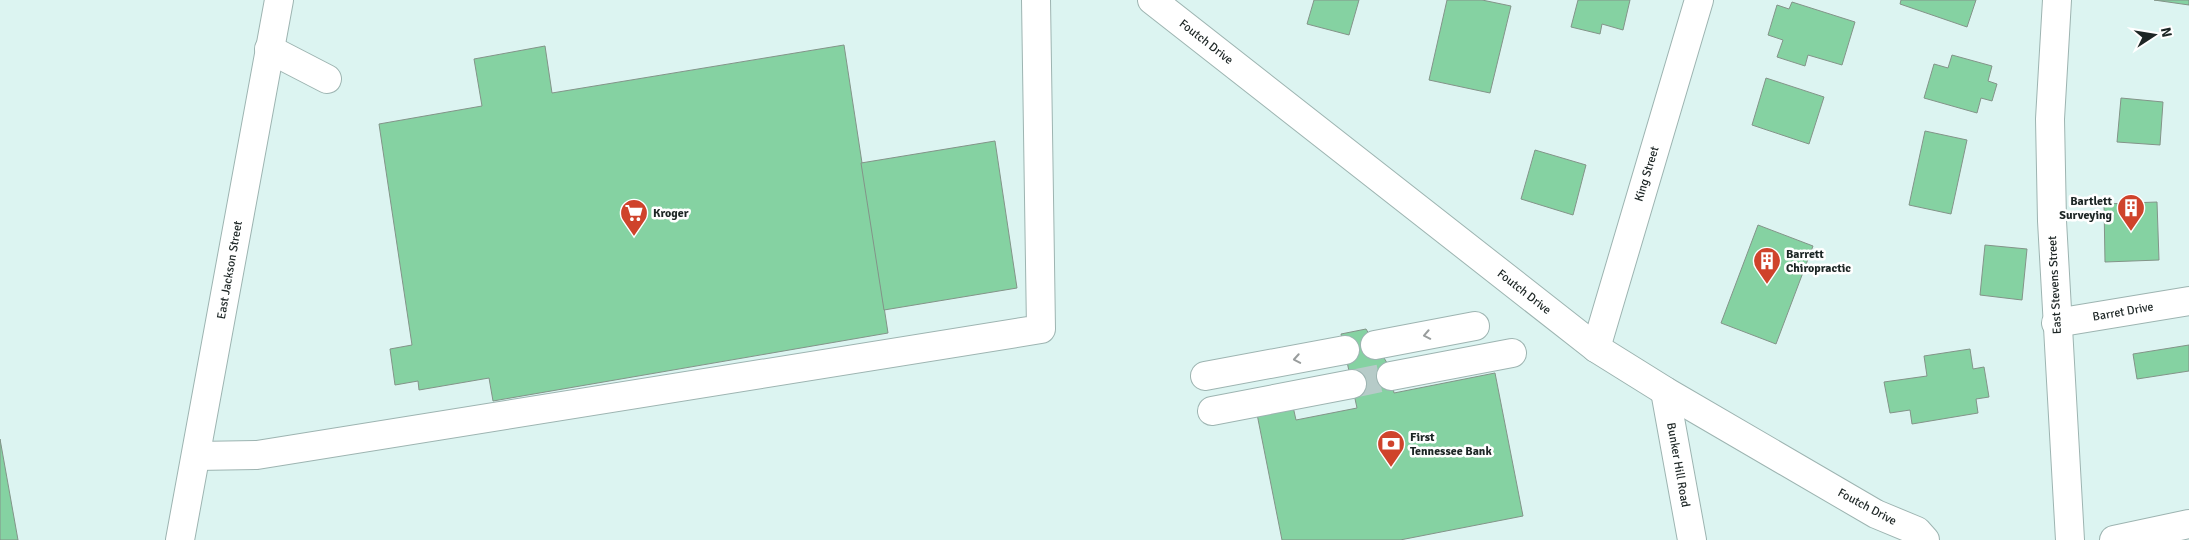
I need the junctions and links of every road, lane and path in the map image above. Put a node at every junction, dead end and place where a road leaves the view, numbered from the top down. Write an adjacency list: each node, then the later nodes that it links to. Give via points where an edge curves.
1 (279, 0): 6 (street, East Jackson Street)
2 (1036, 0): 15 (street, via 1040,329 257,455)
3 (1699, 0): 11 (street, King Street)
4 (2057, 0): 9 (street, East Stevens Street, via 2050,119)
5 (1167, 5): 11 (street, Foutch Drive)
6 (269, 49): 7 (street); 15 (street, East Jackson Street)
7 (327, 79)
8 (2189, 301): 9 (street, Barret Drive)
9 (2056, 323): 20 (street, East Stevens Street)
10 (1494, 340): 12 (street, one-way to 12)
11 (1596, 348): 13 (street, Foutch Drive)
12 (1384, 361)
13 (1665, 391): 18 (street, Bunker Hill Road); 19 (street, Foutch Drive, via 1876,514 1916,531)
14 (1209, 394): 14 (street, one-way to 14, via 1348,368)
15 (196, 456): 17 (street, East Jackson Street)
16 (2189, 524): 21 (street)
17 (180, 540)
18 (1692, 540)
19 (1926, 540)
20 (2070, 540)
21 (2114, 540)

